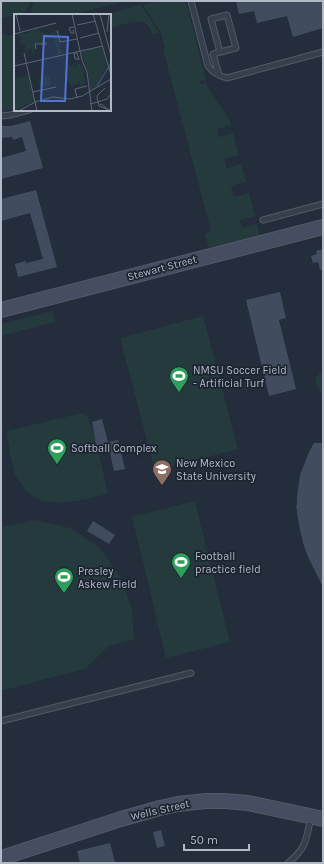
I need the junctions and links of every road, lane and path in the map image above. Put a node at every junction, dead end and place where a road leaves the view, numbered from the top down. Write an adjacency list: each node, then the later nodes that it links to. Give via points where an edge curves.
1 (191, 1): 4 (lane, via 208,66)
2 (220, 52): 2 (lane, via 236,48 226,15 211,19); 4 (lane, via 213,54)
3 (323, 52): 4 (lane, via 228,78)
4 (219, 75)
5 (25, 111): 6 (lane)
6 (1, 116)
7 (323, 204): 8 (lane)
8 (263, 220)
9 (323, 226): 10 (street, Stewart Street)
10 (1, 310)
11 (191, 673): 12 (lane)
12 (1, 721)
13 (317, 817): 14 (street, Wells Street, via 248,803 206,801 178,804 121,819); 15 (lane, via 304,847)
14 (1, 858)
15 (288, 863)

